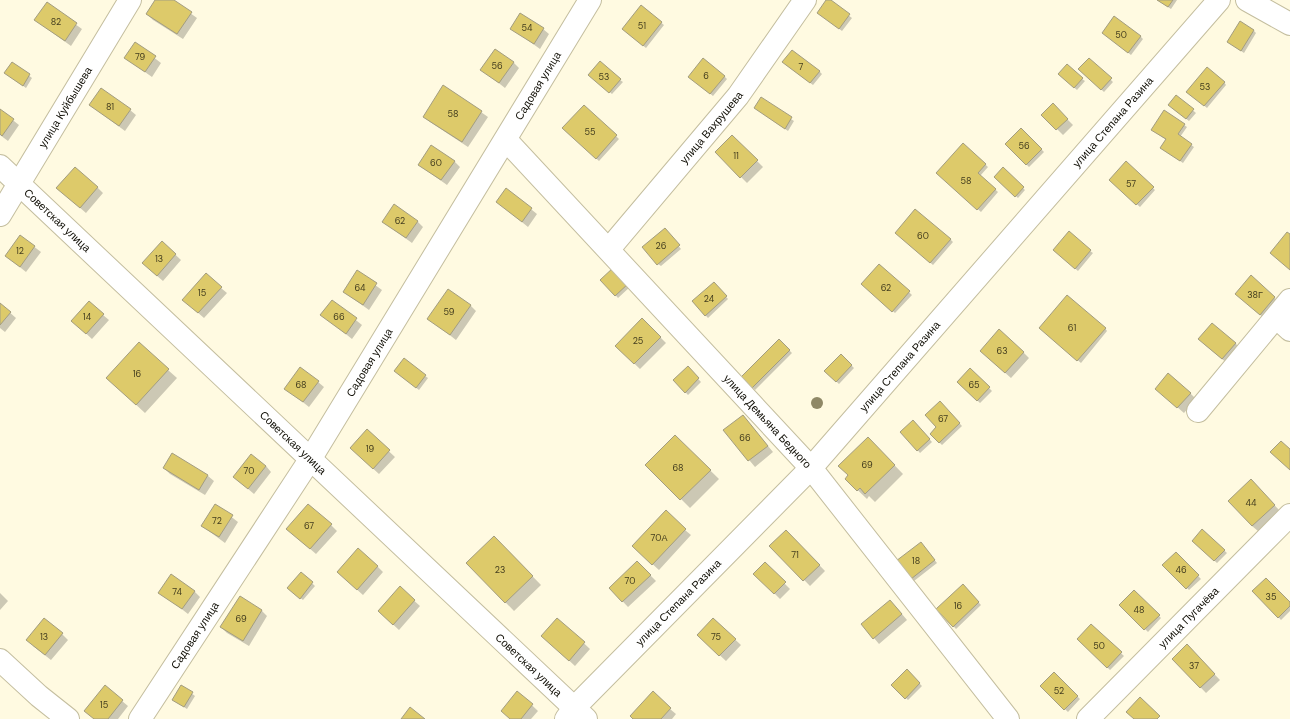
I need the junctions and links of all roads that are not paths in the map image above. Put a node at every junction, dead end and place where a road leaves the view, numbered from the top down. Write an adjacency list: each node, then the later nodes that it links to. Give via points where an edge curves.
1 (130, 0): 9 (street, улица Куйбышева)
2 (590, 0): 7 (street, Садовая улица)
3 (806, 0): 11 (street, улица Вахрушева, via 738,96)
4 (1219, 0): 16 (street, улица Степана Разина)
5 (1247, 0): 6 (street)
6 (1290, 24)
7 (506, 140): 11 (street, улица Демьяна Бедного); 15 (street, Садовая улица)
8 (0, 166): 9 (street, Советская улица)
9 (20, 183): 10 (street, улица Куйбышева); 15 (street, Советская улица)
10 (0, 215)
11 (608, 249): 16 (street, улица Демьяна Бедного)
12 (1290, 300): 13 (street)
13 (1283, 324): 14 (street)
14 (1198, 411)
15 (311, 458): 19 (street, Советская улица); 21 (street, Садовая улица)
16 (811, 468): 19 (street, улица Степана Разина); 22 (street, улица Демьяна Бедного)
17 (1290, 516): 23 (street, улица Пугачёва)
18 (0, 660): 20 (street)
19 (575, 715)
20 (68, 719)
21 (140, 719)
22 (1008, 719)
23 (1088, 719)

